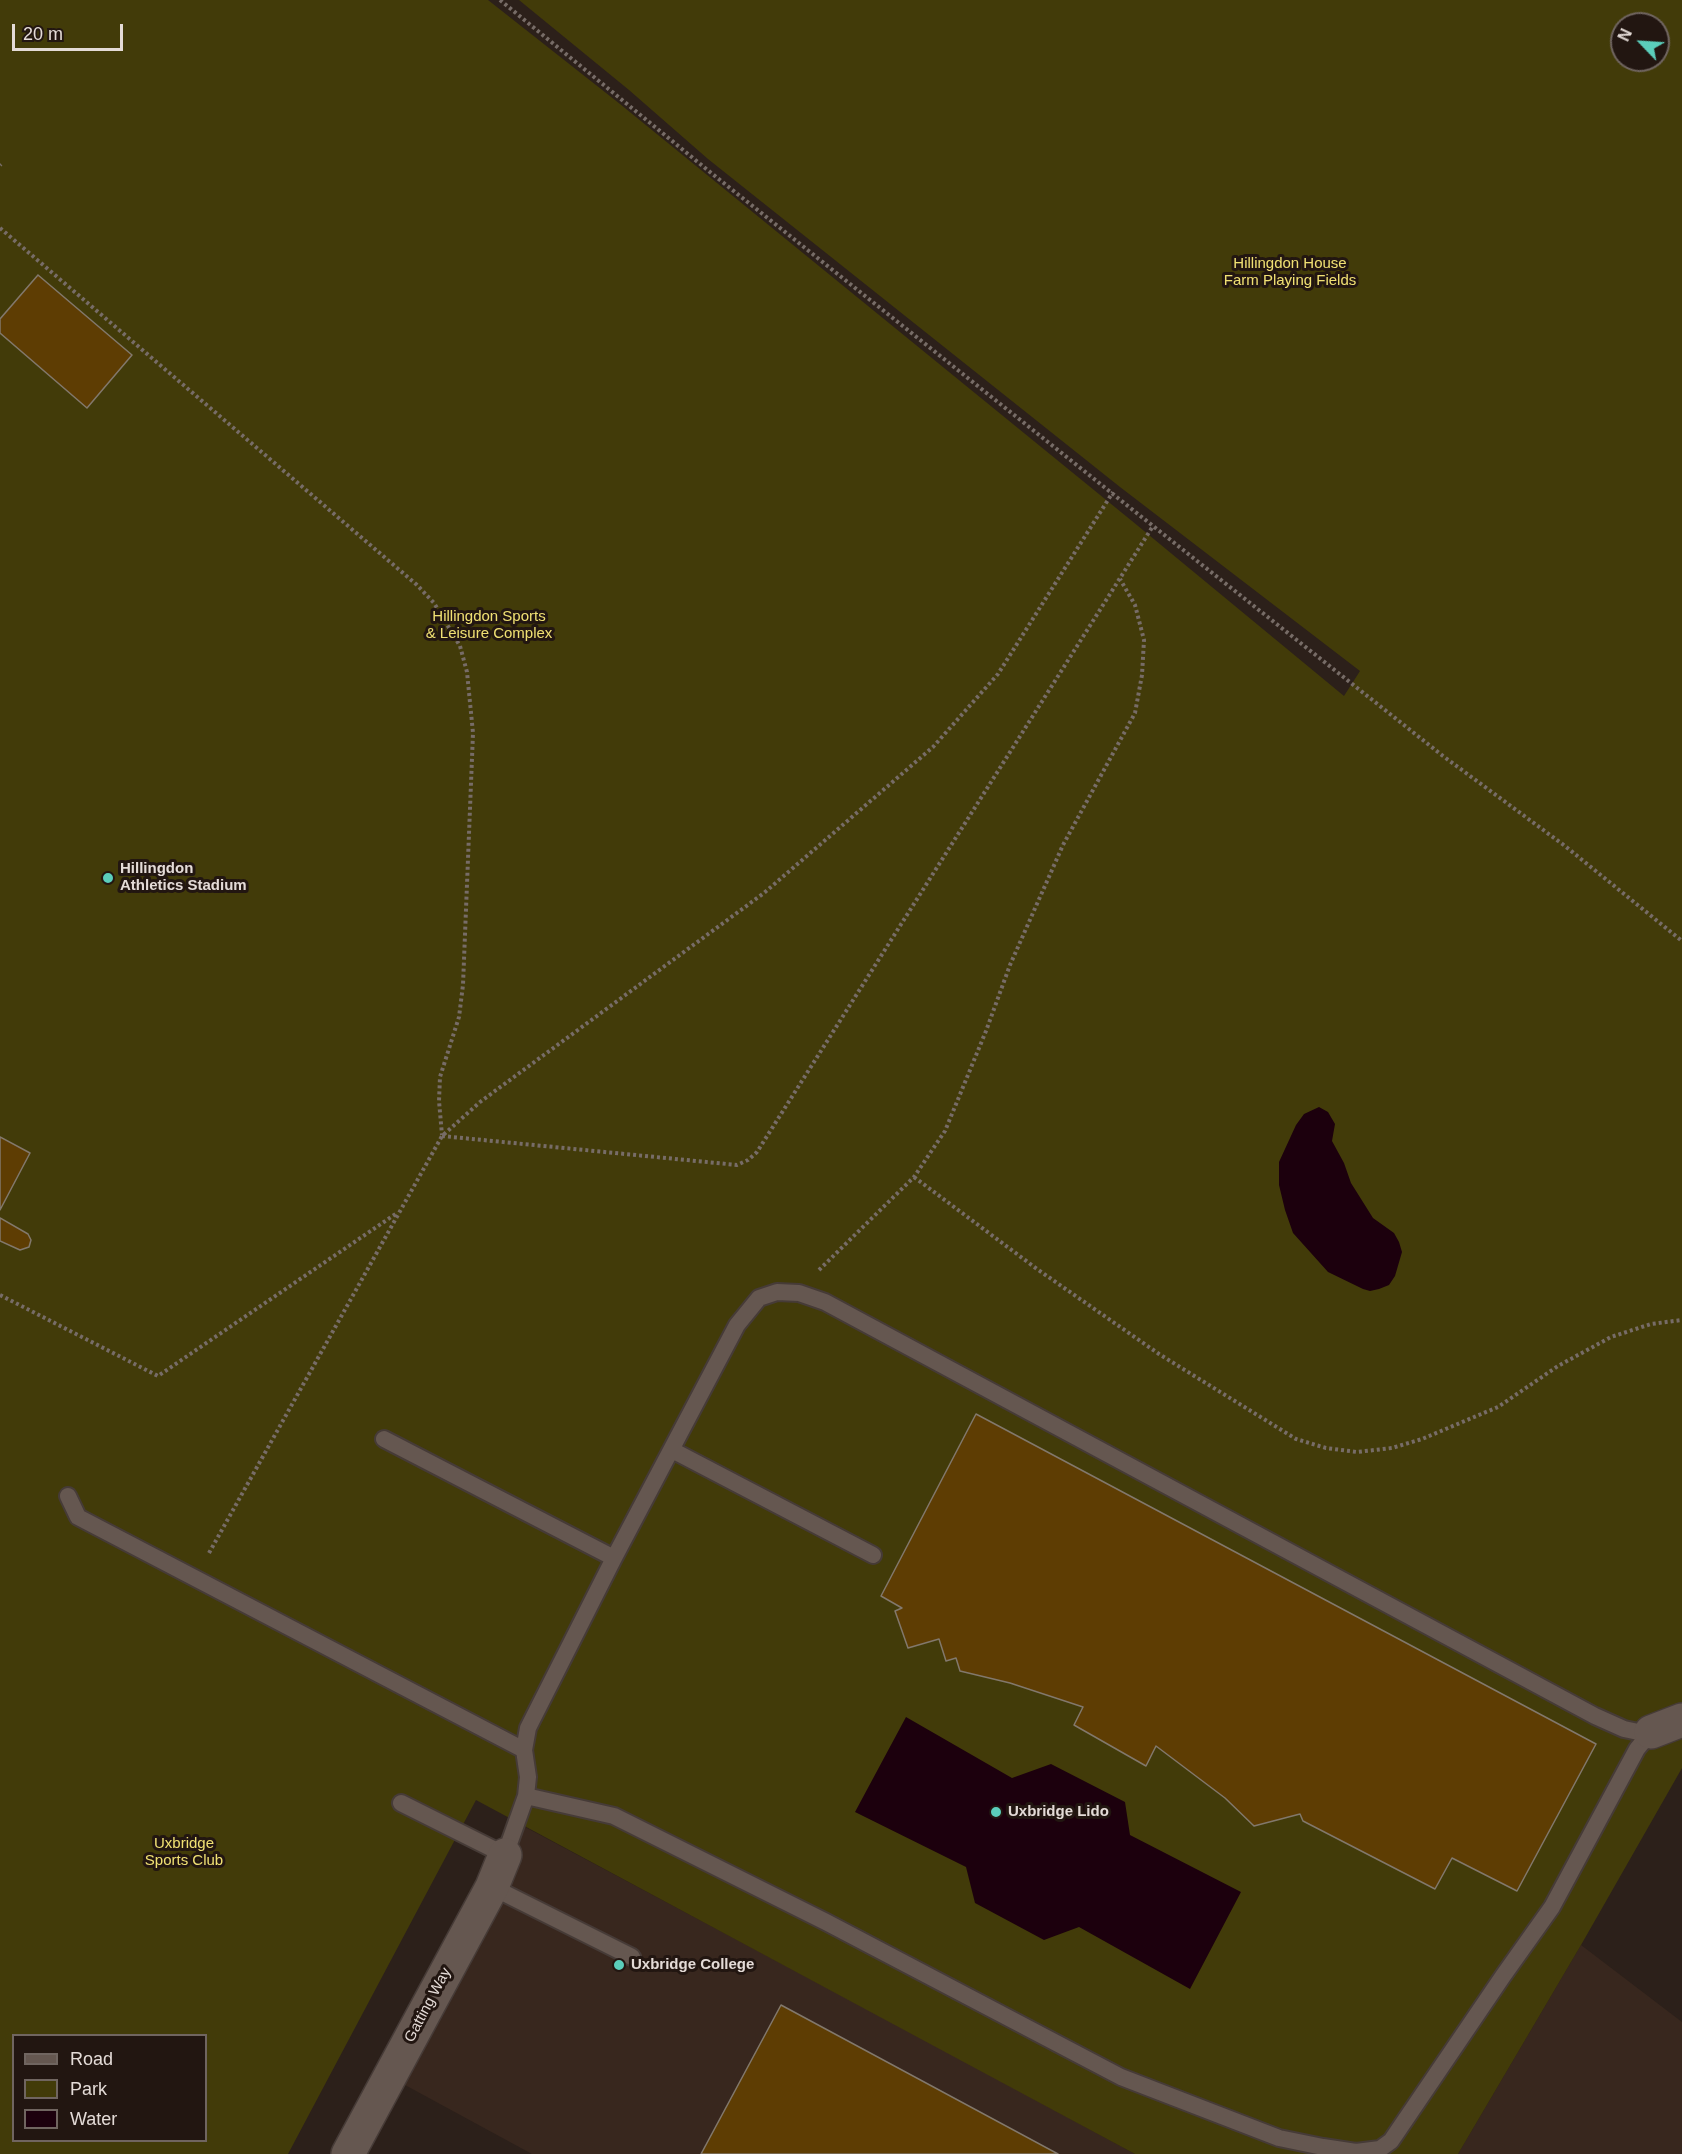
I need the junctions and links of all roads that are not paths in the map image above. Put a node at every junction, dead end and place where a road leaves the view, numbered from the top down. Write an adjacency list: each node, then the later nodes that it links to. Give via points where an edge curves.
1 (384, 1439): 5 (lane)
2 (672, 1450): 4 (lane); 5 (lane); 7 (lane, via 752,1304 766,1294 799,1293 825,1302 1595,1716 1624,1729)
3 (68, 1496): 8 (lane, via 78,1517)
4 (873, 1555)
5 (614, 1558): 8 (lane, via 528,1728)
6 (1682, 1720): 7 (street)
7 (1651, 1732): 9 (lane, via 1637,1749 1552,1907 1391,2141 1380,2149 1356,2152 1279,2138 1122,2077 614,1816)
8 (524, 1750): 9 (lane)
9 (526, 1796): 11 (lane)
10 (401, 1803): 11 (lane)
11 (505, 1855): 12 (street, Gatting Way)
12 (492, 1887): 13 (lane); 14 (street, Gatting Way)
13 (632, 1957)
14 (348, 2154)

